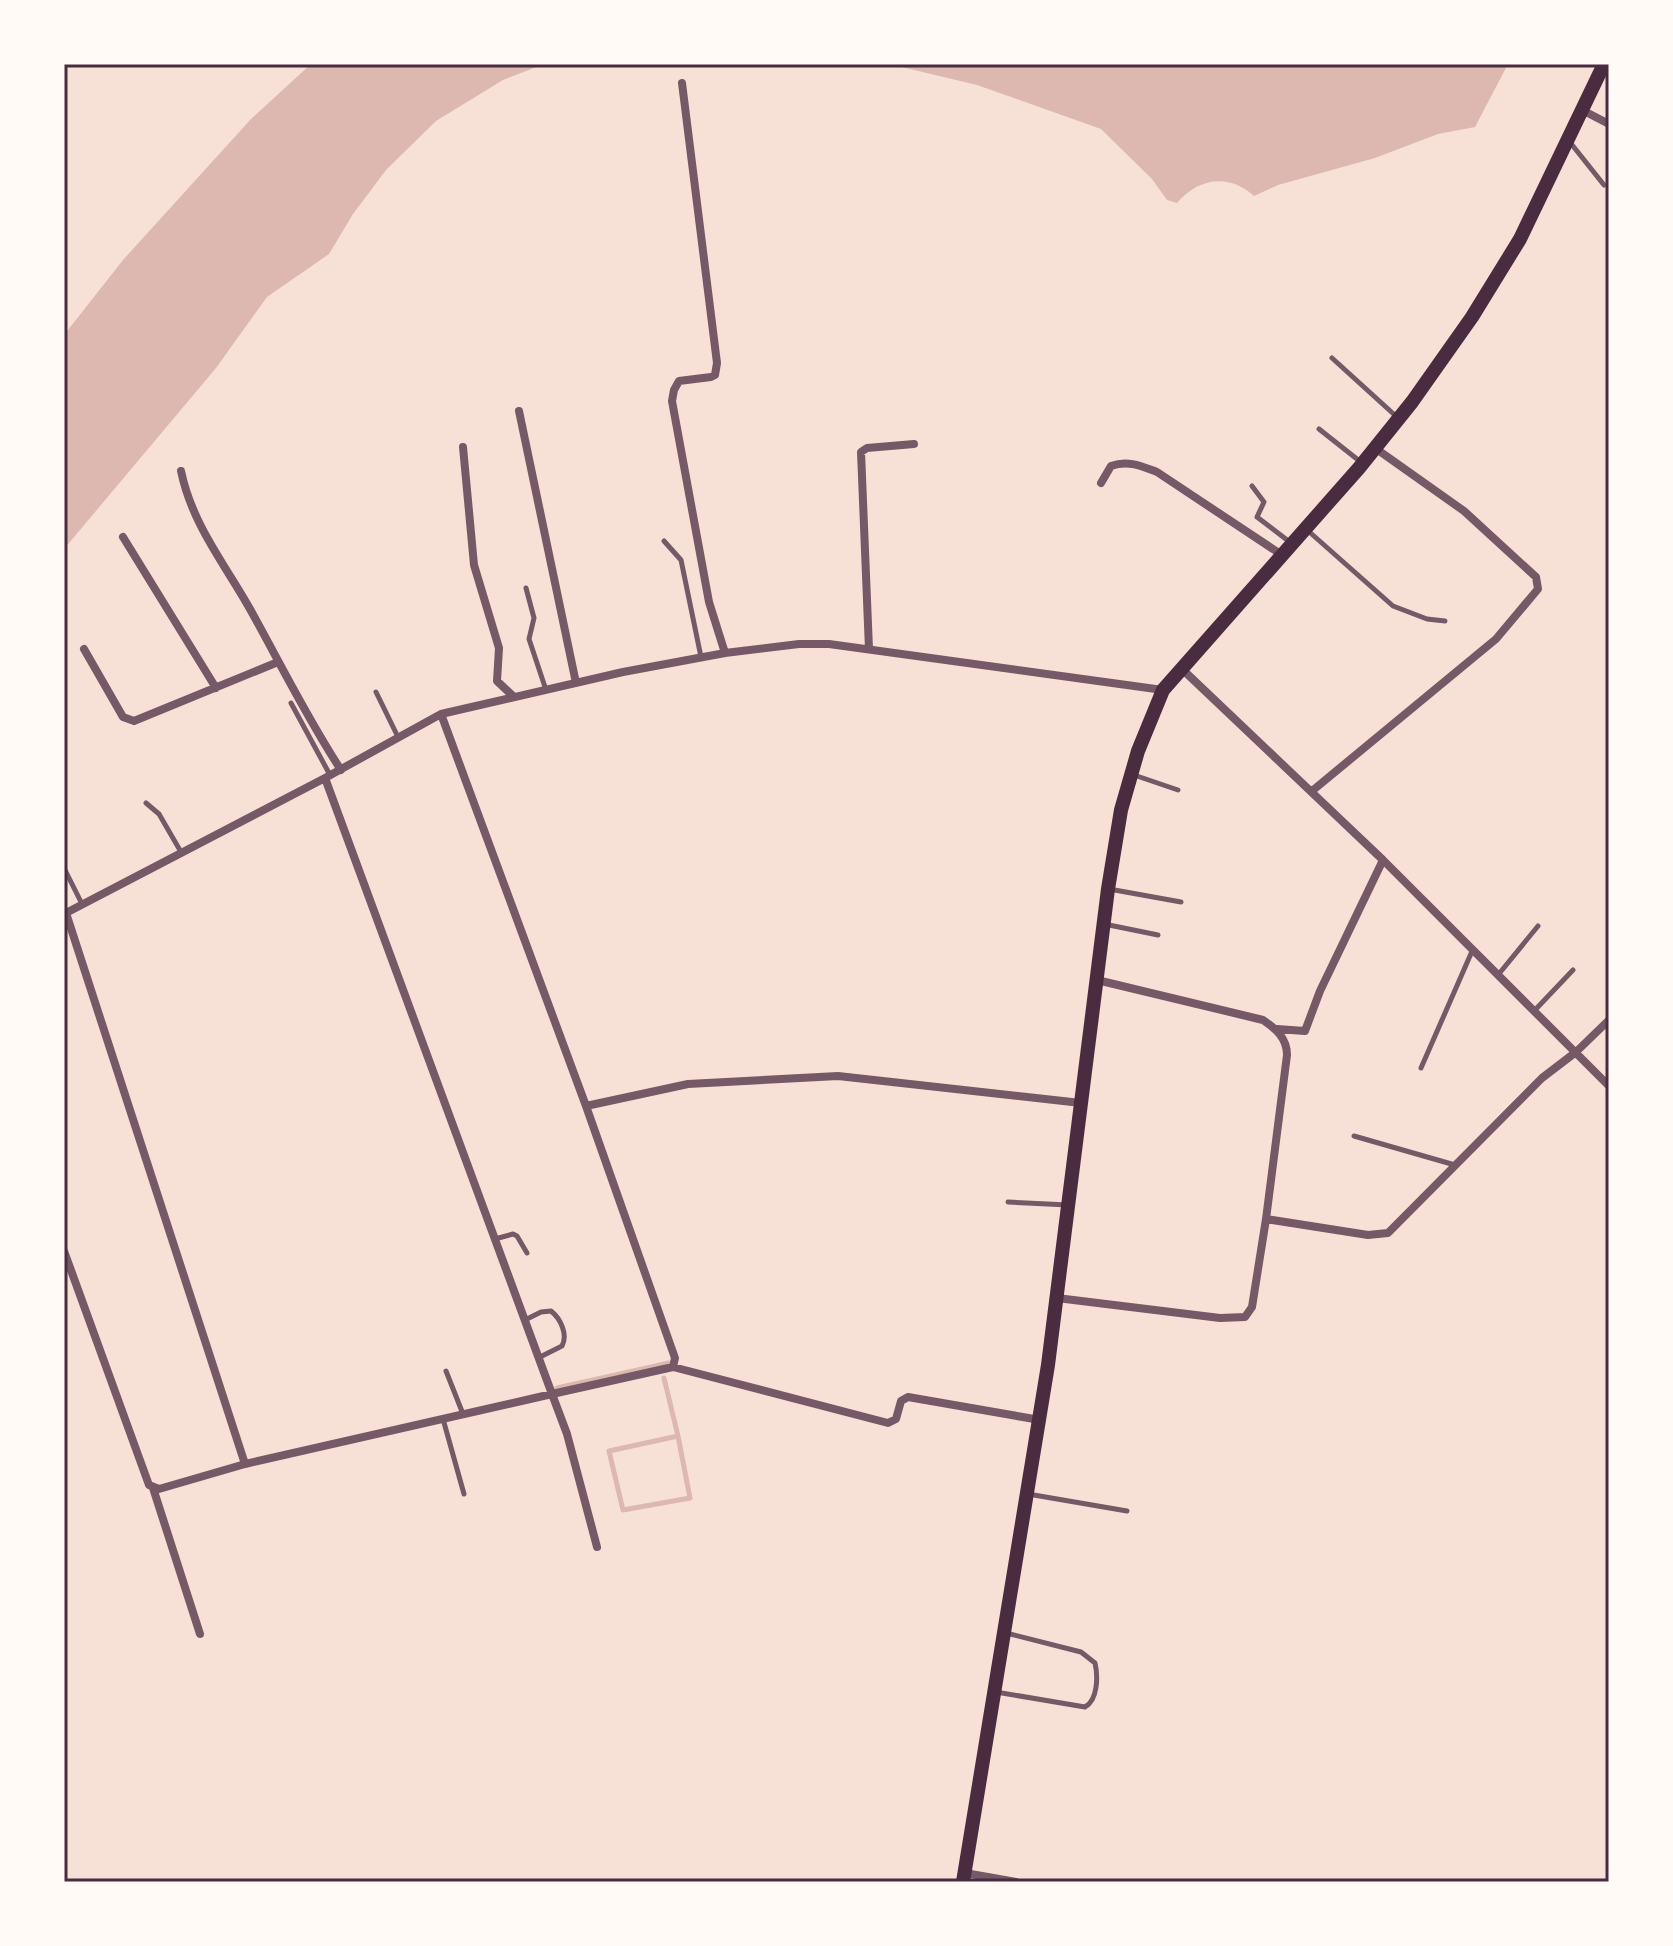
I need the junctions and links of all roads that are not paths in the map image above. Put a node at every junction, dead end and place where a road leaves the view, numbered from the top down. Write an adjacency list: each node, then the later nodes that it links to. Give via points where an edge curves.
1 (1604, 64): 3 (main road)
2 (682, 83): 26 (street, via 717,363 711,377 679,381 672,401 709,602)
3 (1582, 110): 4 (street); 5 (main road)
4 (1609, 124)
5 (1568, 140): 6 (lane); 9 (main road, via 1520,239)
6 (1604, 185)
7 (1332, 358): 9 (lane)
8 (519, 411): 30 (street)
9 (1399, 418): 13 (main road)
10 (1319, 429): 14 (lane)
11 (914, 444): 25 (street, via 861,452)
12 (463, 447): 35 (street, via 474,565 499,648 497,681)
13 (1375, 448): 14 (main road); 43 (street, via 1464,511 1536,577 1538,589 1496,639)
14 (1363, 463): 18 (main road)
15 (181, 471): 28 (street, via 195,517)
16 (1101, 483): 21 (street, via 1111,466 1134,463)
17 (1252, 486): 21 (lane, via 1264,502 1257,517)
18 (1305, 529): 21 (main road); 23 (lane, via 1393,606)
19 (123, 537): 31 (street)
20 (664, 541): 27 (lane, via 681,560)
21 (1287, 550): 29 (main road)
22 (526, 588): 32 (lane, via 534,618 529,639)
23 (1445, 621)
24 (84, 649): 31 (street, via 123,717 134,721)
25 (869, 649): 26 (street, via 799,644); 33 (street)
26 (725, 653): 27 (street)
27 (702, 658): 30 (street)
28 (278, 662): 31 (street); 39 (street)
29 (1182, 669): 33 (main road); 43 (street)
30 (576, 683): 32 (street)
31 (216, 688)
32 (546, 690): 35 (street)
33 (1163, 690): 40 (main road)
34 (376, 692): 38 (lane)
35 (514, 697): 37 (street)
36 (291, 703): 41 (lane)
37 (441, 714): 38 (street); 66 (street)
38 (398, 738): 39 (street)
39 (341, 770): 41 (street)
40 (1131, 774): 42 (lane); 48 (main road)
41 (328, 777): 45 (street); 72 (street)
42 (1178, 790)
43 (1312, 791): 46 (street)
44 (146, 803): 45 (lane, via 159,814)
45 (181, 853): 50 (street)
46 (1383, 860): 55 (street); 61 (street, via 1305,1031)
47 (64, 868): 50 (lane)
48 (1108, 889): 49 (lane); 52 (main road)
49 (1181, 902)
50 (82, 904): 51 (street)
51 (65, 913): 84 (street)
52 (1103, 924): 54 (lane); 58 (main road)
53 (1538, 926): 57 (lane)
54 (1158, 935)
55 (1473, 949): 57 (street); 63 (lane)
56 (1573, 970): 59 (lane)
57 (1498, 975): 59 (street)
58 (1097, 980): 61 (street, via 1263,1020); 65 (main road)
59 (1535, 1010): 62 (street)
60 (1609, 1020): 62 (street)
61 (1277, 1029): 71 (street, via 1287,1055)
62 (1576, 1052): 64 (street); 68 (street, via 1542,1078)
63 (1421, 1068)
64 (1609, 1086)
65 (1081, 1103): 66 (street, via 838,1076 688,1084); 70 (main road)
66 (586, 1106): 78 (street, via 675,1358)
67 (1354, 1136): 68 (lane)
68 (1456, 1165): 71 (street, via 1388,1233 1368,1235)
69 (1008, 1202): 70 (lane)
70 (1069, 1205): 75 (main road)
71 (1266, 1219): 75 (street, via 1252,1307 1245,1317)
72 (495, 1239): 74 (lane, via 513,1234); 76 (street)
73 (64, 1251): 85 (street)
74 (527, 1253)
75 (1057, 1298): 83 (main road)
76 (525, 1320): 77 (street); 77 (lane, via 551,1311 564,1332 562,1346)
77 (539, 1358): 80 (street)
78 (673, 1367): 80 (street); 83 (street, via 888,1423 908,1397)
79 (446, 1371): 81 (lane)
80 (552, 1394): 81 (street); 89 (street)
81 (463, 1414): 82 (street)
82 (443, 1419): 84 (street); 86 (lane)
83 (1040, 1420): 87 (main road)
84 (245, 1464): 85 (street)
85 (153, 1488): 91 (street)
86 (464, 1494)
87 (1027, 1494): 88 (lane); 90 (main road)
88 (1127, 1511)
89 (597, 1547)
90 (1005, 1632): 92 (main road); 92 (lane, via 1081,1652 1095,1663 1096,1684 1085,1707)
91 (200, 1634)
92 (995, 1692): 93 (main road)
93 (964, 1877): 94 (street)
94 (1016, 1882)

